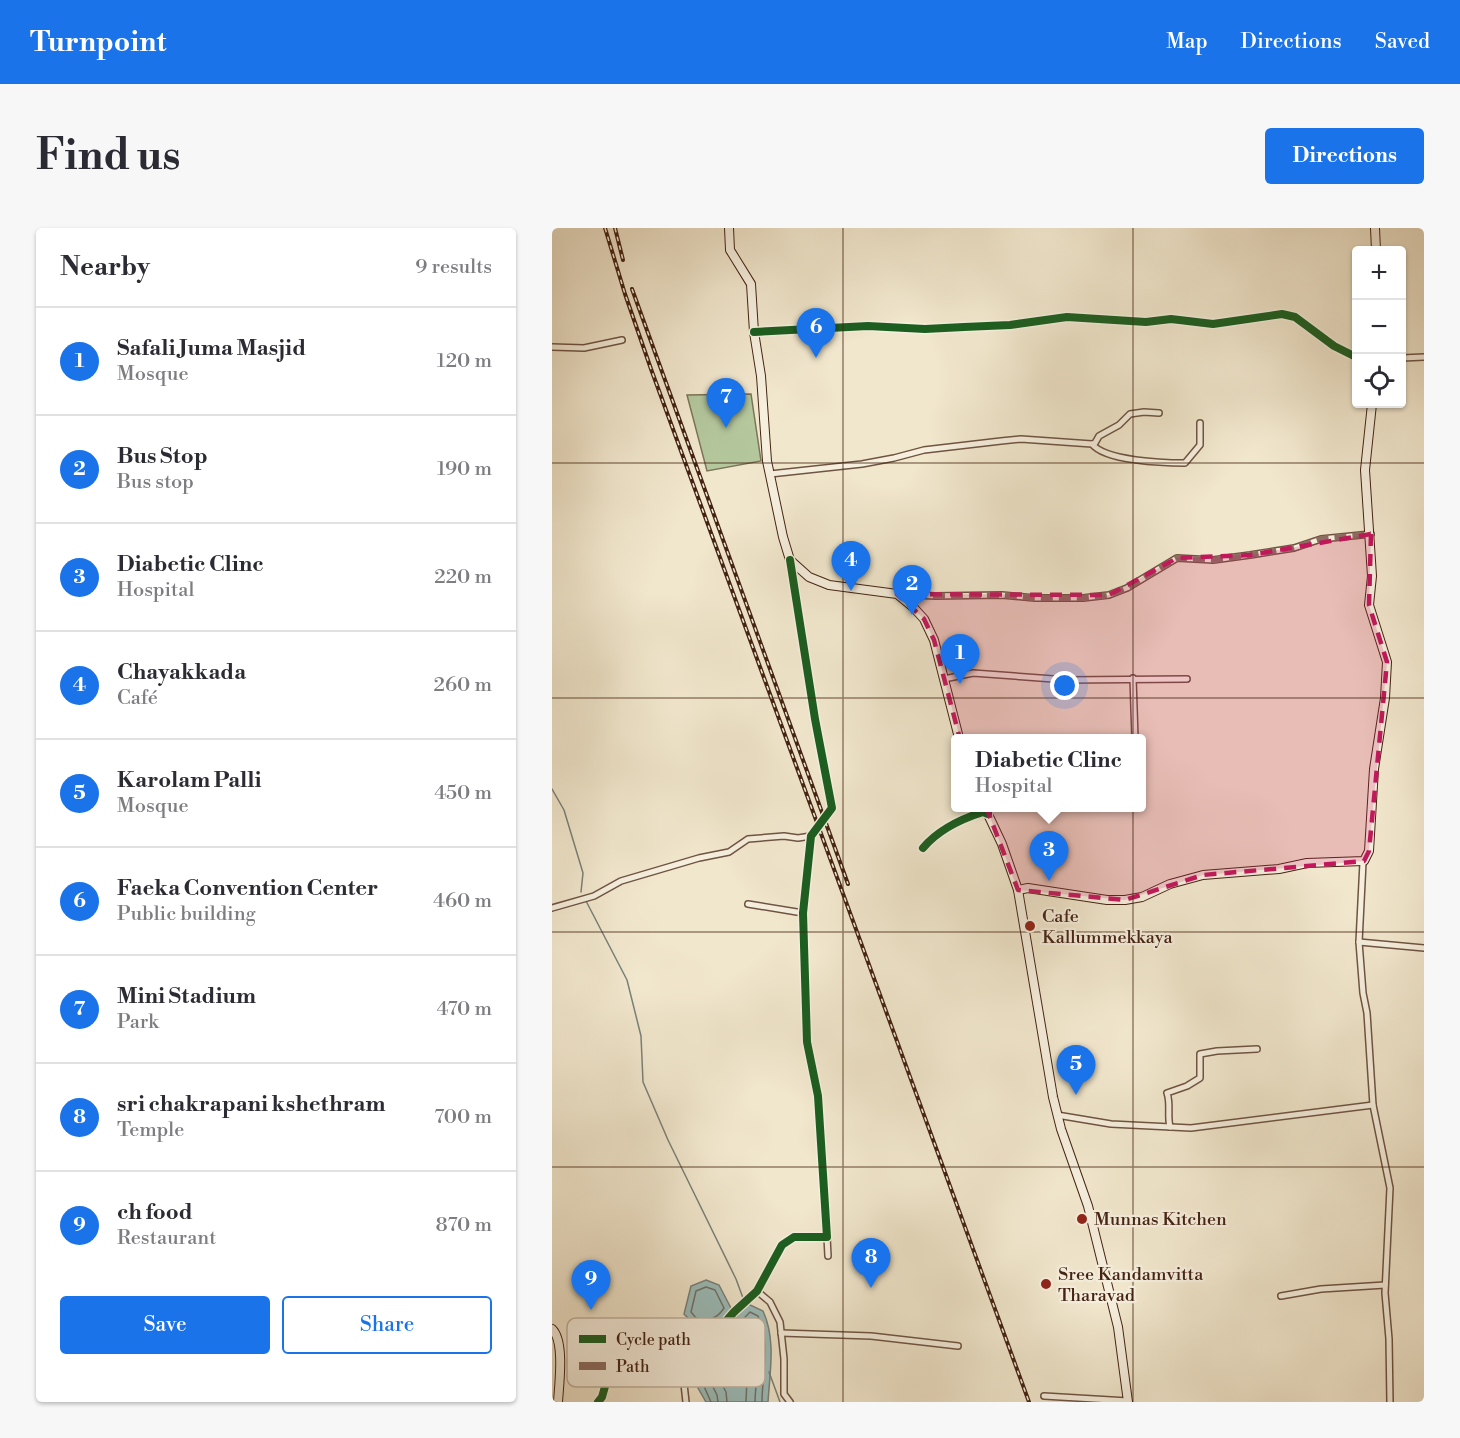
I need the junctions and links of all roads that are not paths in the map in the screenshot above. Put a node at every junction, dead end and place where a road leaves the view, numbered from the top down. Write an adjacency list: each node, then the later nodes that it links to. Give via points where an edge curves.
1 (729, 228): 4 (main road, via 730,250 751,284)
2 (1375, 228): 3 (main road)
3 (1376, 246)
4 (754, 332): 7 (street, via 1010,325 1067,317 1213,324 1289,314); 14 (main road)
5 (622, 340): 6 (street, via 584,348)
6 (552, 347)
7 (1352, 355)
8 (1424, 357): 9 (street)
9 (1406, 358)
10 (1372, 408): 15 (main road, via 1365,470)
11 (1159, 413): 13 (street, via 1130,414)
12 (1200, 423): 13 (street, via 1200,445 1185,464 1130,459 1103,453)
13 (1092, 444): 14 (street, via 1021,439)
14 (770, 474): 16 (main road)
15 (1371, 534): 17 (street, via 1321,539 1294,548 1213,560 1177,558 1108,596); 27 (main road, via 1370,605 1388,662 1374,769 1369,851)
16 (790, 560): 17 (main road, via 802,572 829,585); 25 (street, via 832,808)
17 (897, 594): 19 (main road, via 924,620 934,640)
18 (1133, 678): 19 (street, via 1067,680 973,673); 20 (street); 22 (street)
19 (944, 679): 21 (main road)
20 (1187, 679)
21 (958, 734)
22 (1135, 734)
23 (983, 812): 26 (street, via 932,837)
24 (987, 812): 28 (main road)
25 (811, 836): 30 (street, via 748,839 729,852 621,881 594,896); 31 (street)
26 (923, 848)
27 (1363, 862): 28 (main road, via 1307,863 1203,875 1125,900); 32 (street)
28 (1018, 890): 36 (main road)
29 (748, 904): 31 (street)
30 (552, 908)
31 (803, 913): 38 (street, via 807,1042 818,1096)
32 (1359, 942): 33 (street); 35 (street)
33 (1424, 948)
34 (1257, 1049): 37 (street, via 1200,1054 1200,1078 1167,1093)
35 (1373, 1105): 37 (street, via 1191,1128); 40 (street, via 1390,1188)
36 (1057, 1115): 37 (street, via 1111,1125); 54 (main road, via 1088,1206 1113,1305)
37 (1170, 1127)
38 (827, 1237): 39 (street); 41 (street, via 794,1237 782,1245)
39 (828, 1256)
40 (1385, 1285): 42 (street); 55 (street)
41 (757, 1291): 43 (street); 45 (street, via 770,1302)
42 (1281, 1296)
43 (729, 1318)
44 (552, 1329): 50 (main road, via 560,1348)
45 (781, 1333): 46 (street, via 871,1336); 53 (street, via 784,1394)
46 (958, 1346)
47 (605, 1387): 51 (street)
48 (684, 1387): 52 (street)
49 (1044, 1396): 54 (street)
50 (558, 1402)
51 (598, 1402)
52 (686, 1402)
53 (790, 1402)
54 (1128, 1402)
55 (1390, 1402)

